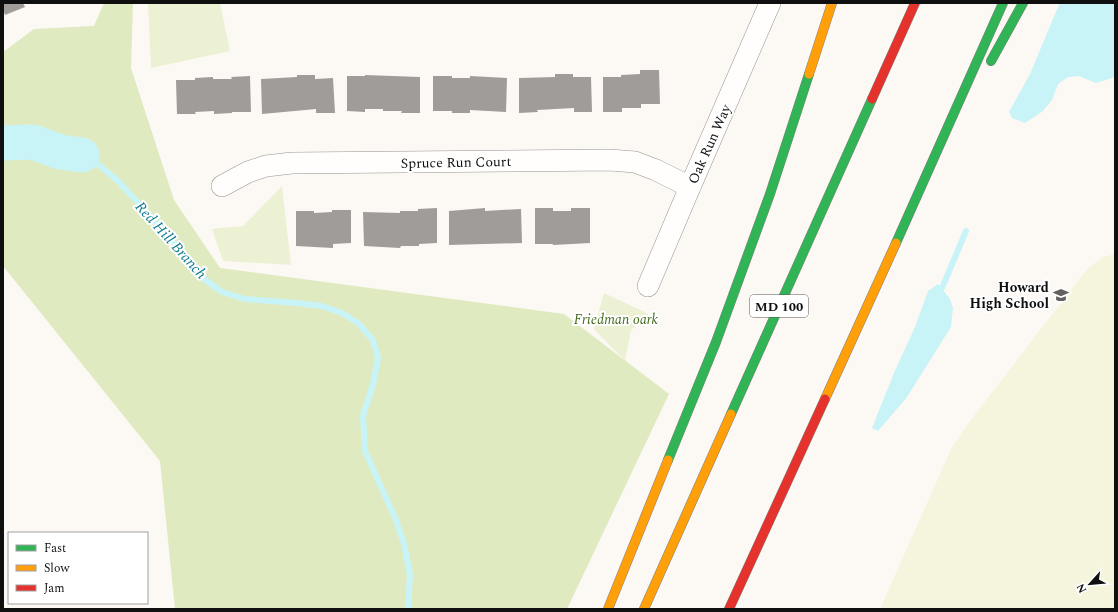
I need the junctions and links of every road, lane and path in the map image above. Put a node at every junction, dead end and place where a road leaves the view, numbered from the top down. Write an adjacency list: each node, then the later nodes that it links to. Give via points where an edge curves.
1 (770, 3): 10 (street, Oak Run Way)
2 (832, 3): 12 (highway, via 770,194 716,342)
3 (915, 3): 13 (highway, MD 100)
4 (1002, 3): 8 (highway)
5 (1023, 3): 6 (highway)
6 (985, 72)
7 (973, 92): 8 (highway)
8 (923, 183): 14 (highway)
9 (222, 186): 10 (street, Spruce Run Court, via 266,166 292,163 610,160 635,162)
10 (690, 187): 11 (street, Oak Run Way)
11 (648, 286)
12 (608, 609)
13 (644, 609)
14 (730, 609)

